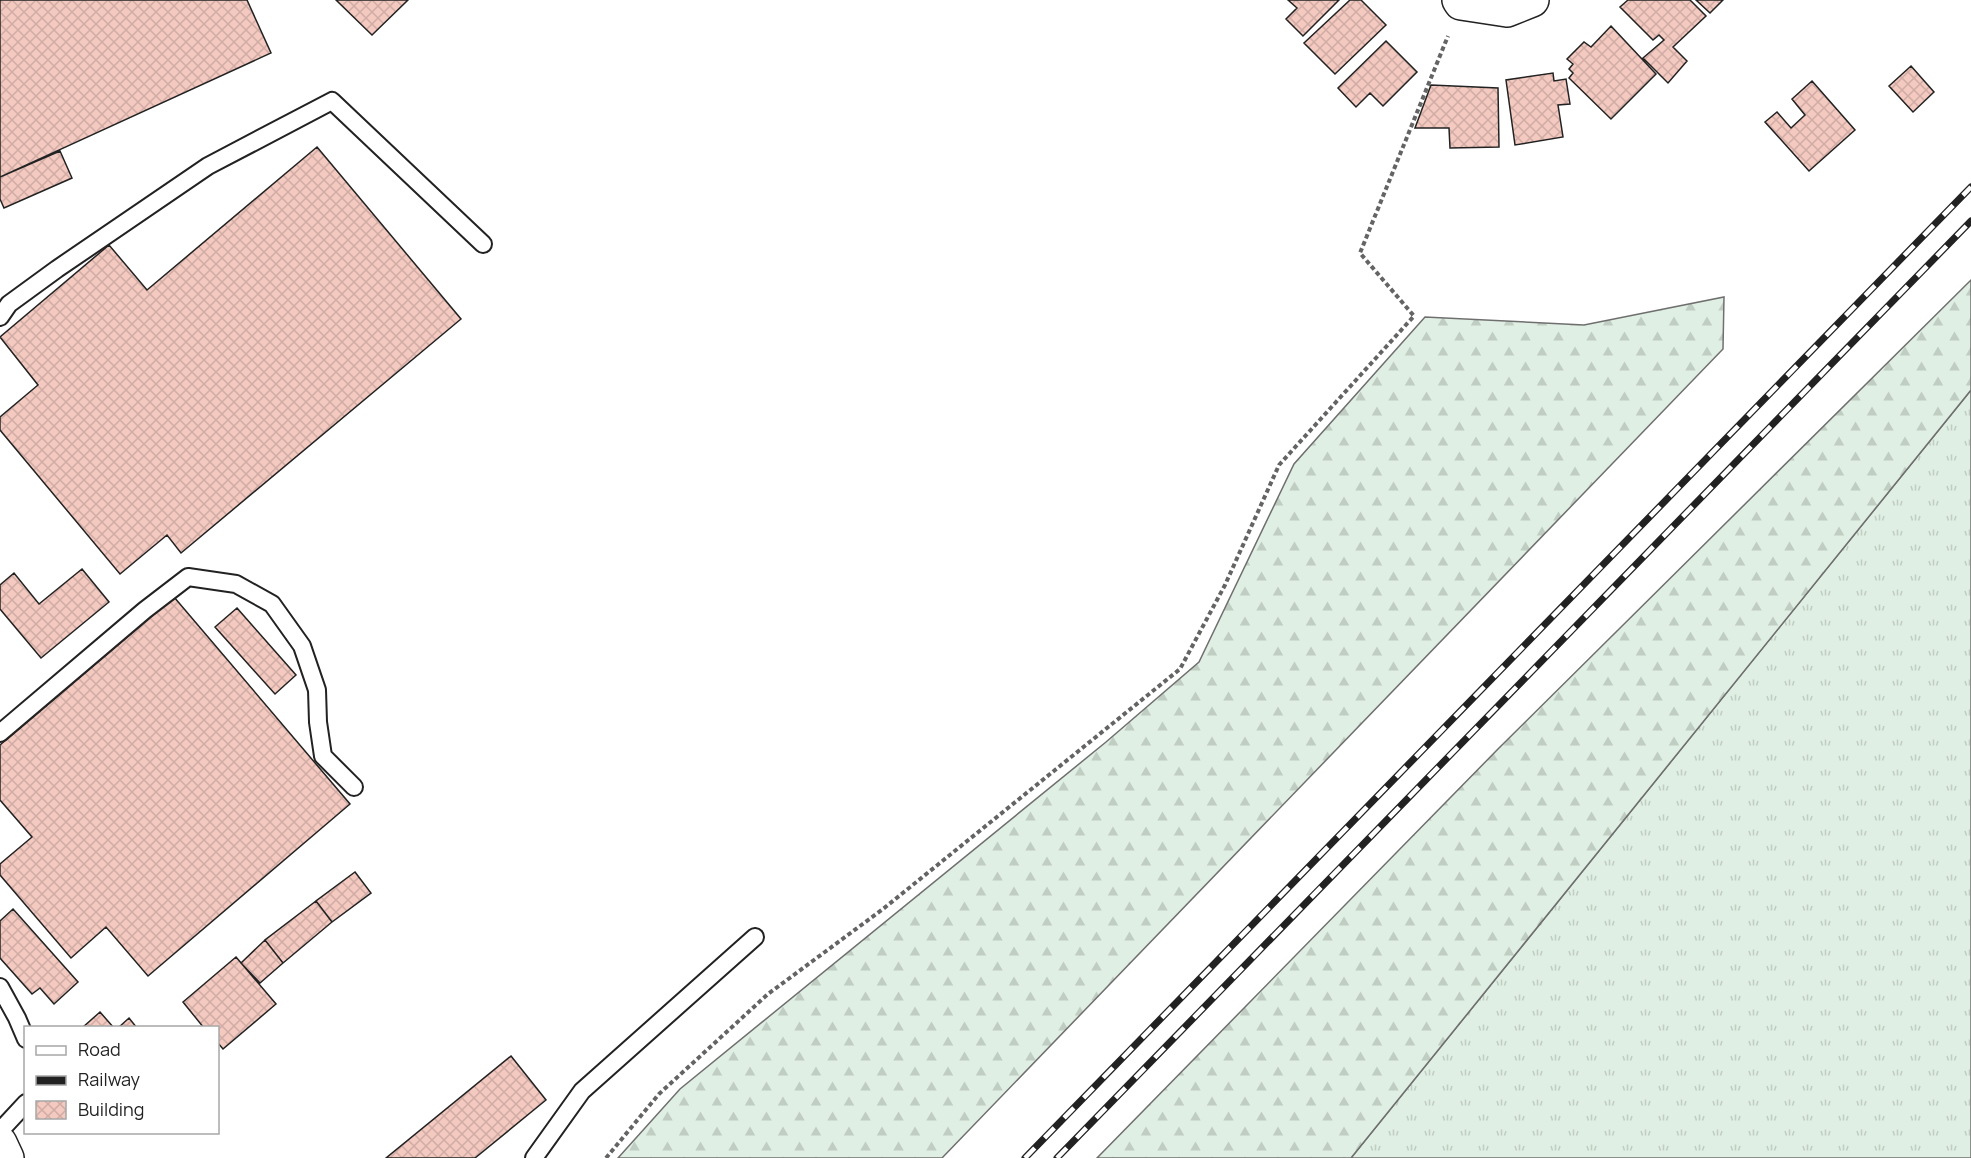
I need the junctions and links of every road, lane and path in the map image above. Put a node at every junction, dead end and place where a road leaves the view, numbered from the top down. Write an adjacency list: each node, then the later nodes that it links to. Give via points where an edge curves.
1 (1460, 1): 2 (street); 15 (path, via 1360,254 1414,316 1279,465 1225,585 1180,669 883,909 768,994 659,1094)
2 (1519, 5)
3 (483, 244): 4 (lane, via 332,101 208,166 57,269 9,304)
4 (0, 317)
5 (0, 733): 6 (lane, via 188,577 236,584 272,604 302,646 317,690 323,756)
6 (354, 788)
7 (755, 937): 14 (lane, via 582,1091)
8 (0, 987): 9 (lane)
9 (24, 1034)
10 (24, 1105): 11 (lane)
11 (0, 1131)
12 (0, 1143): 13 (street)
13 (7, 1158)
14 (534, 1158)
15 (606, 1158)

